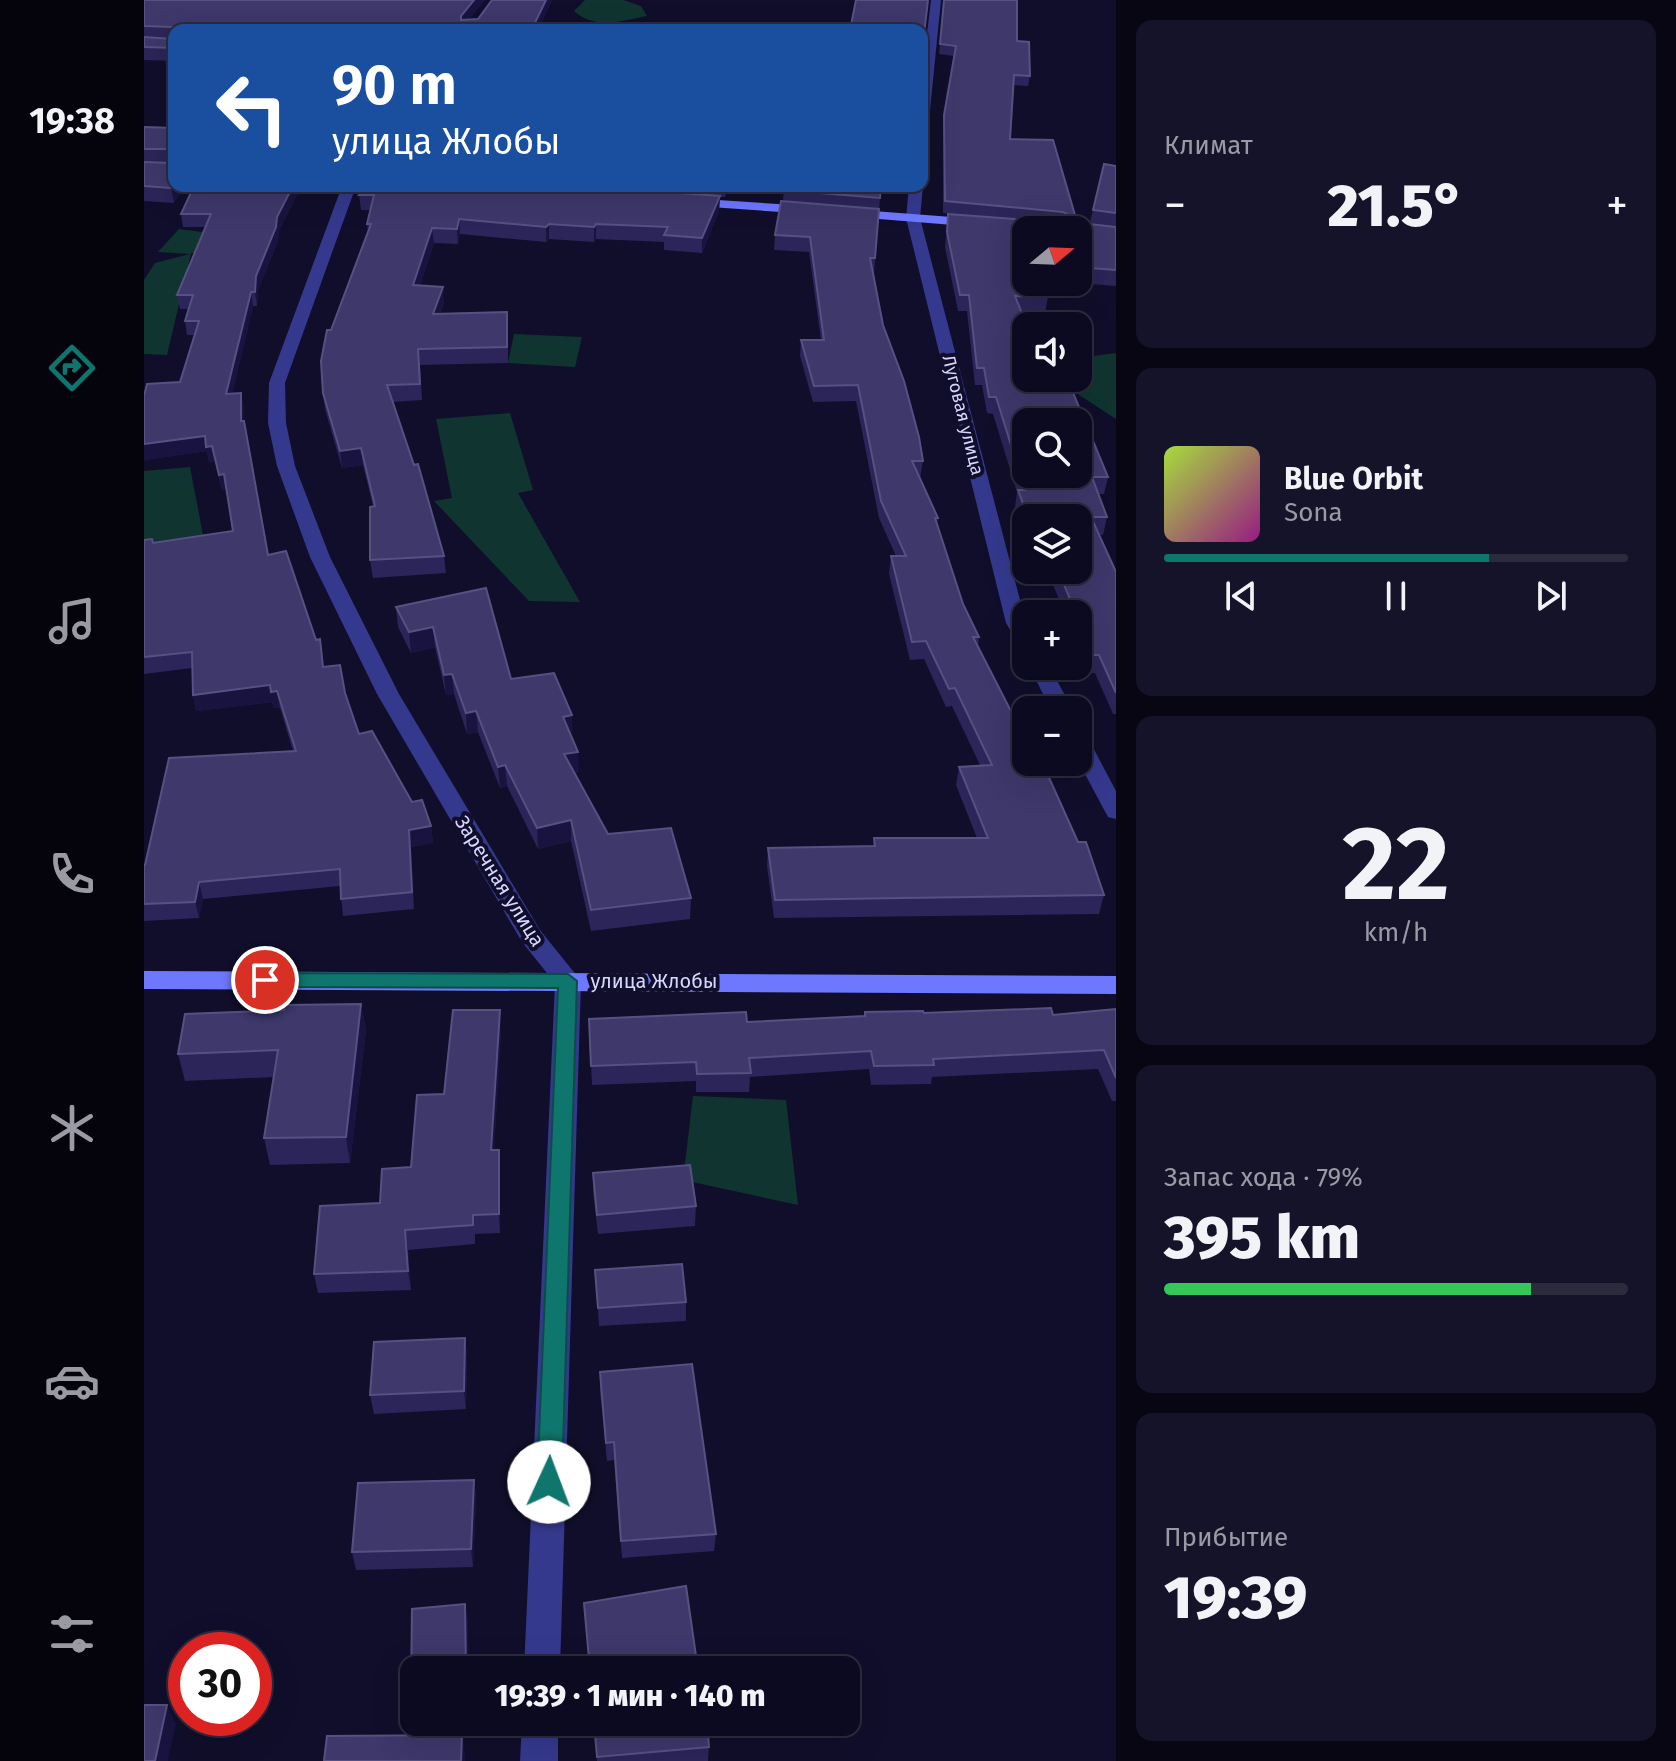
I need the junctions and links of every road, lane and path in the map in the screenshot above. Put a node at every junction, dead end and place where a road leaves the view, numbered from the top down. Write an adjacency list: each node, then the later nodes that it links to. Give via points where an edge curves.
1 (936, 0): 2 (street)
2 (928, 74)
3 (347, 192): 14 (street, Заречная улица, via 277,383 277,423 286,466 320,557 388,694 531,936)
4 (915, 192): 6 (street, Луговая улица)
5 (675, 201): 6 (street)
6 (913, 218): 7 (street); 10 (street, Луговая улица)
7 (987, 224)
8 (1092, 232): 9 (street)
9 (1116, 235)
10 (1012, 607)
11 (1092, 767): 12 (street)
12 (1116, 812)
13 (144, 980): 14 (street, улица Жлобы)
14 (568, 981): 15 (street, улица Жлобы); 16 (street)
15 (1116, 985)
16 (543, 1656)
17 (540, 1736): 18 (street)
18 (539, 1761)

